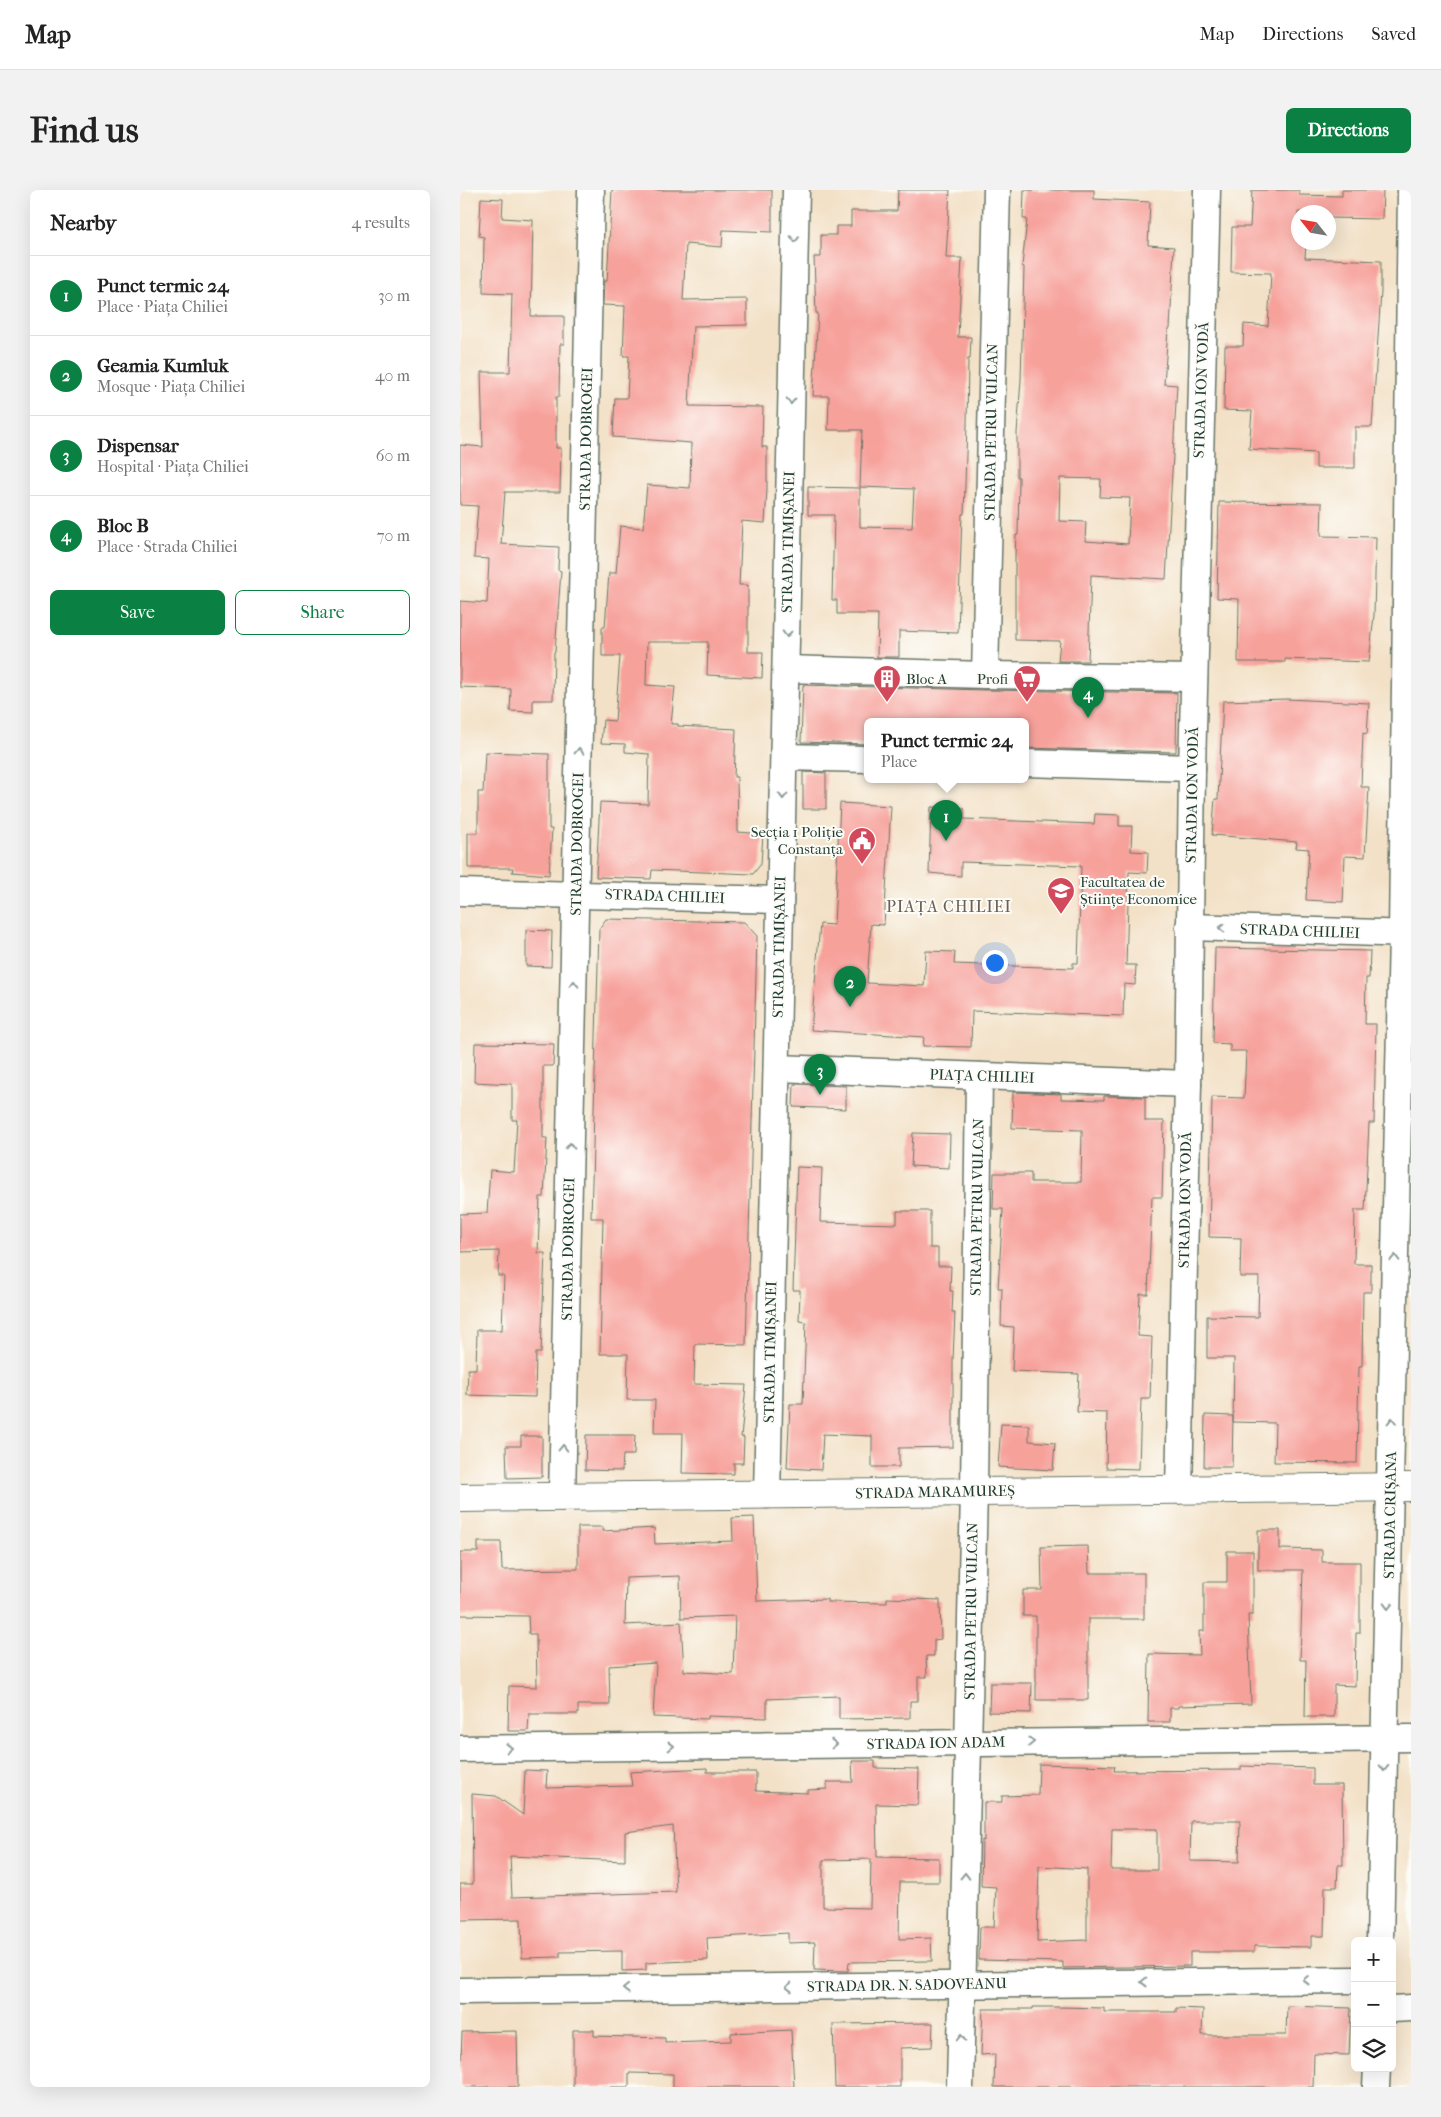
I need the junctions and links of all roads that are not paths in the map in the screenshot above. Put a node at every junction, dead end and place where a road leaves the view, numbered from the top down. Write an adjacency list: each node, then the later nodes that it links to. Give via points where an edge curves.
1 (591, 190): 14 (street, STRADA DOBROGEI, one-way to 1)
2 (796, 190): 6 (street, STRADA TIMIȘANEI, one-way to 6)
3 (997, 190): 7 (street, STRADA PETRU VULCAN)
4 (1207, 190): 8 (street, STRADA ION VODĂ)
5 (1411, 190): 17 (street, STRADA CRIȘANA)
6 (786, 669): 7 (street); 9 (street, STRADA TIMIȘANEI)
7 (985, 675): 8 (street)
8 (1194, 678): 12 (street, STRADA ION VODĂ)
9 (784, 757): 10 (street); 15 (street, STRADA TIMIȘANEI, one-way to 15)
10 (864, 759)
11 (1029, 763): 12 (street)
12 (1192, 768): 16 (street, STRADA ION VODĂ)
13 (460, 892): 14 (street, STRADA CHILIEI)
14 (576, 894): 15 (street, STRADA CHILIEI); 25 (street, STRADA DOBROGEI, one-way to 14)
15 (780, 900): 18 (street, STRADA TIMIȘANEI)
16 (1189, 927): 17 (street, STRADA CHILIEI, one-way to 16); 20 (street, STRADA ION VODĂ)
17 (1406, 934): 21 (street, STRADA CRIȘANA, one-way to 17)
18 (776, 1068): 19 (street, PIAȚA CHILIEI); 24 (street, STRADA TIMIȘANEI)
19 (979, 1076): 20 (street, PIAȚA CHILIEI); 23 (street, STRADA PETRU VULCAN)
20 (1188, 1084): 22 (street, STRADA ION VODĂ)
21 (1401, 1487): 22 (street, STRADA MARAMUREȘ); 27 (street, STRADA CRIȘANA, one-way to 27)
22 (1179, 1490): 23 (street, STRADA MARAMUREȘ)
23 (974, 1492): 24 (street, STRADA MARAMUREȘ); 29 (street, STRADA PETRU VULCAN)
24 (767, 1495): 25 (street, STRADA MARAMUREȘ)
25 (562, 1497): 26 (street, STRADA MARAMUREȘ)
26 (460, 1498)
27 (1384, 1738): 28 (street, STRADA ION ADAM); 29 (street, STRADA ION ADAM, one-way to 27); 31 (street, STRADA CRIȘANA, one-way to 31)
28 (1411, 1738)
29 (969, 1743): 30 (street, STRADA ION ADAM, one-way to 29); 33 (street, STRADA PETRU VULCAN, one-way to 29)
30 (460, 1749)
31 (1380, 1937)
32 (1351, 1980): 33 (street, STRADA DR. N. SADOVEANU, one-way to 33)
33 (962, 1985): 34 (street, STRADA DR. N. SADOVEANU, one-way to 34); 38 (street, STRADA PETRU VULCAN, one-way to 33)
34 (460, 1991)
35 (1411, 2008): 36 (street)
36 (1396, 2009)
37 (1377, 2072): 39 (street)
38 (960, 2087)
39 (1376, 2087)

